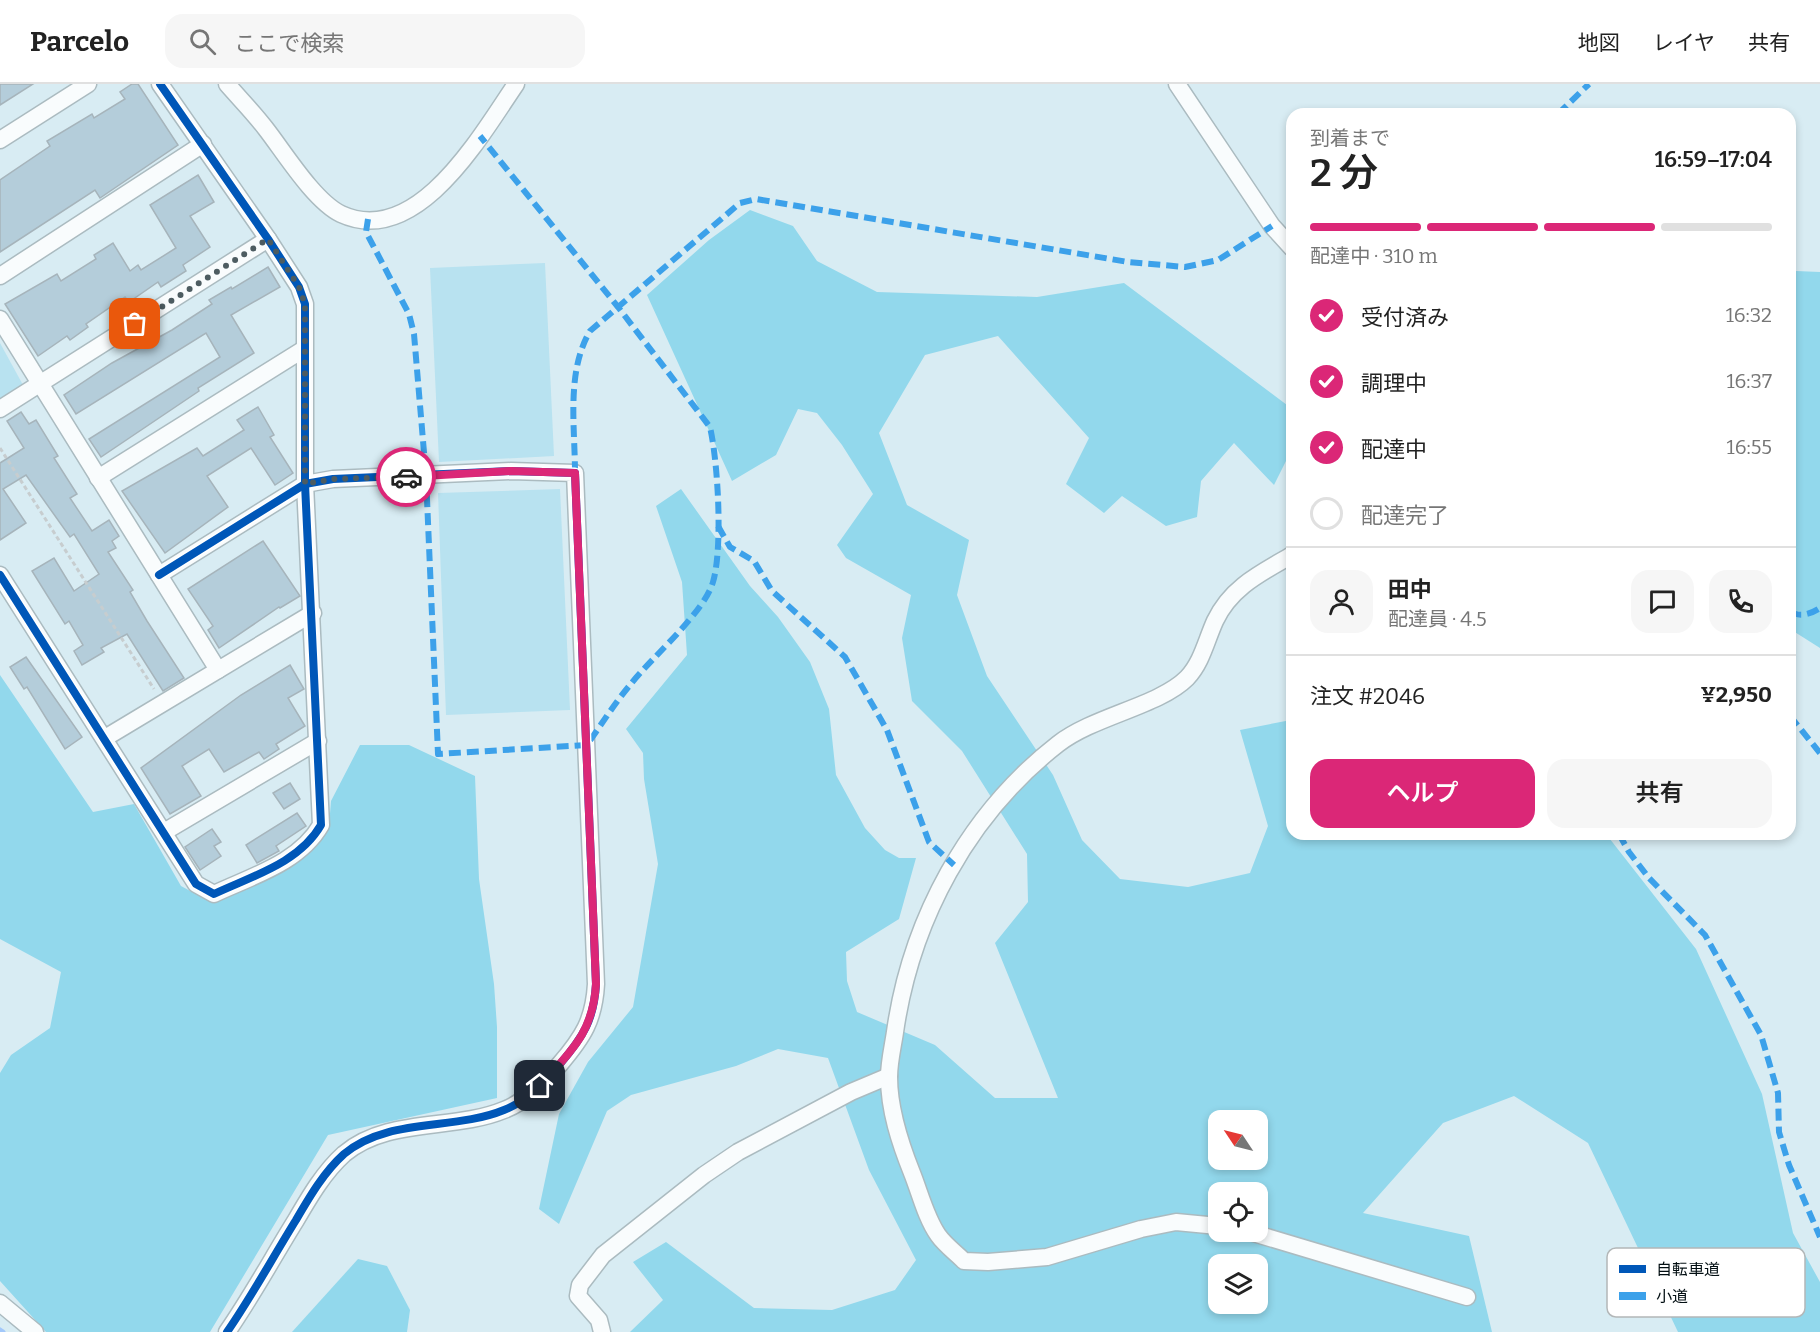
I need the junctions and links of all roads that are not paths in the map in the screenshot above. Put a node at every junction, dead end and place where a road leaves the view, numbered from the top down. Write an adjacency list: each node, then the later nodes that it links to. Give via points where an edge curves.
1 (88, 84): 6 (street)
2 (160, 84): 7 (street)
3 (227, 84): 4 (street, via 320,196 341,214 368,219 401,215 415,207 457,166)
4 (516, 84)
5 (1178, 84): 9 (street)
6 (0, 140)
7 (203, 144): 8 (street); 10 (street)
8 (268, 239): 12 (street, via 305,304); 13 (street)
9 (1286, 241)
10 (0, 276)
11 (0, 319): 13 (street)
12 (304, 349): 15 (street); 16 (street)
13 (39, 385): 14 (street); 15 (street)
14 (0, 409)
15 (98, 478): 19 (street)
16 (305, 484): 19 (street); 20 (street); 31 (street, via 333,479 511,471 575,473 595,1001 592,1019 582,1036 540,1086 522,1101 483,1116 384,1132 345,1154 311,1195)
17 (1286, 558): 25 (street, via 1240,585 1227,600 1199,661 1186,679 1167,692 1082,728 1059,743 1020,777 975,834 932,900 920,930 900,995)
18 (0, 575): 22 (street)
19 (159, 575): 21 (street)
20 (313, 613): 21 (street); 23 (street)
21 (218, 670): 22 (street)
22 (105, 738): 24 (street)
23 (318, 741): 24 (street); 24 (street, via 321,825 314,838 282,862 214,894 196,884)
24 (164, 832)
25 (889, 1076): 26 (street, via 902,1147 927,1212 938,1235 964,1261 1047,1257 1176,1222); 32 (street, via 738,1152 603,1255 580,1285 578,1296 599,1320)
26 (1208, 1225)
27 (1268, 1237): 28 (street)
28 (1467, 1297)
29 (0, 1303): 30 (street)
30 (35, 1332)
31 (227, 1332)
32 (602, 1332)

